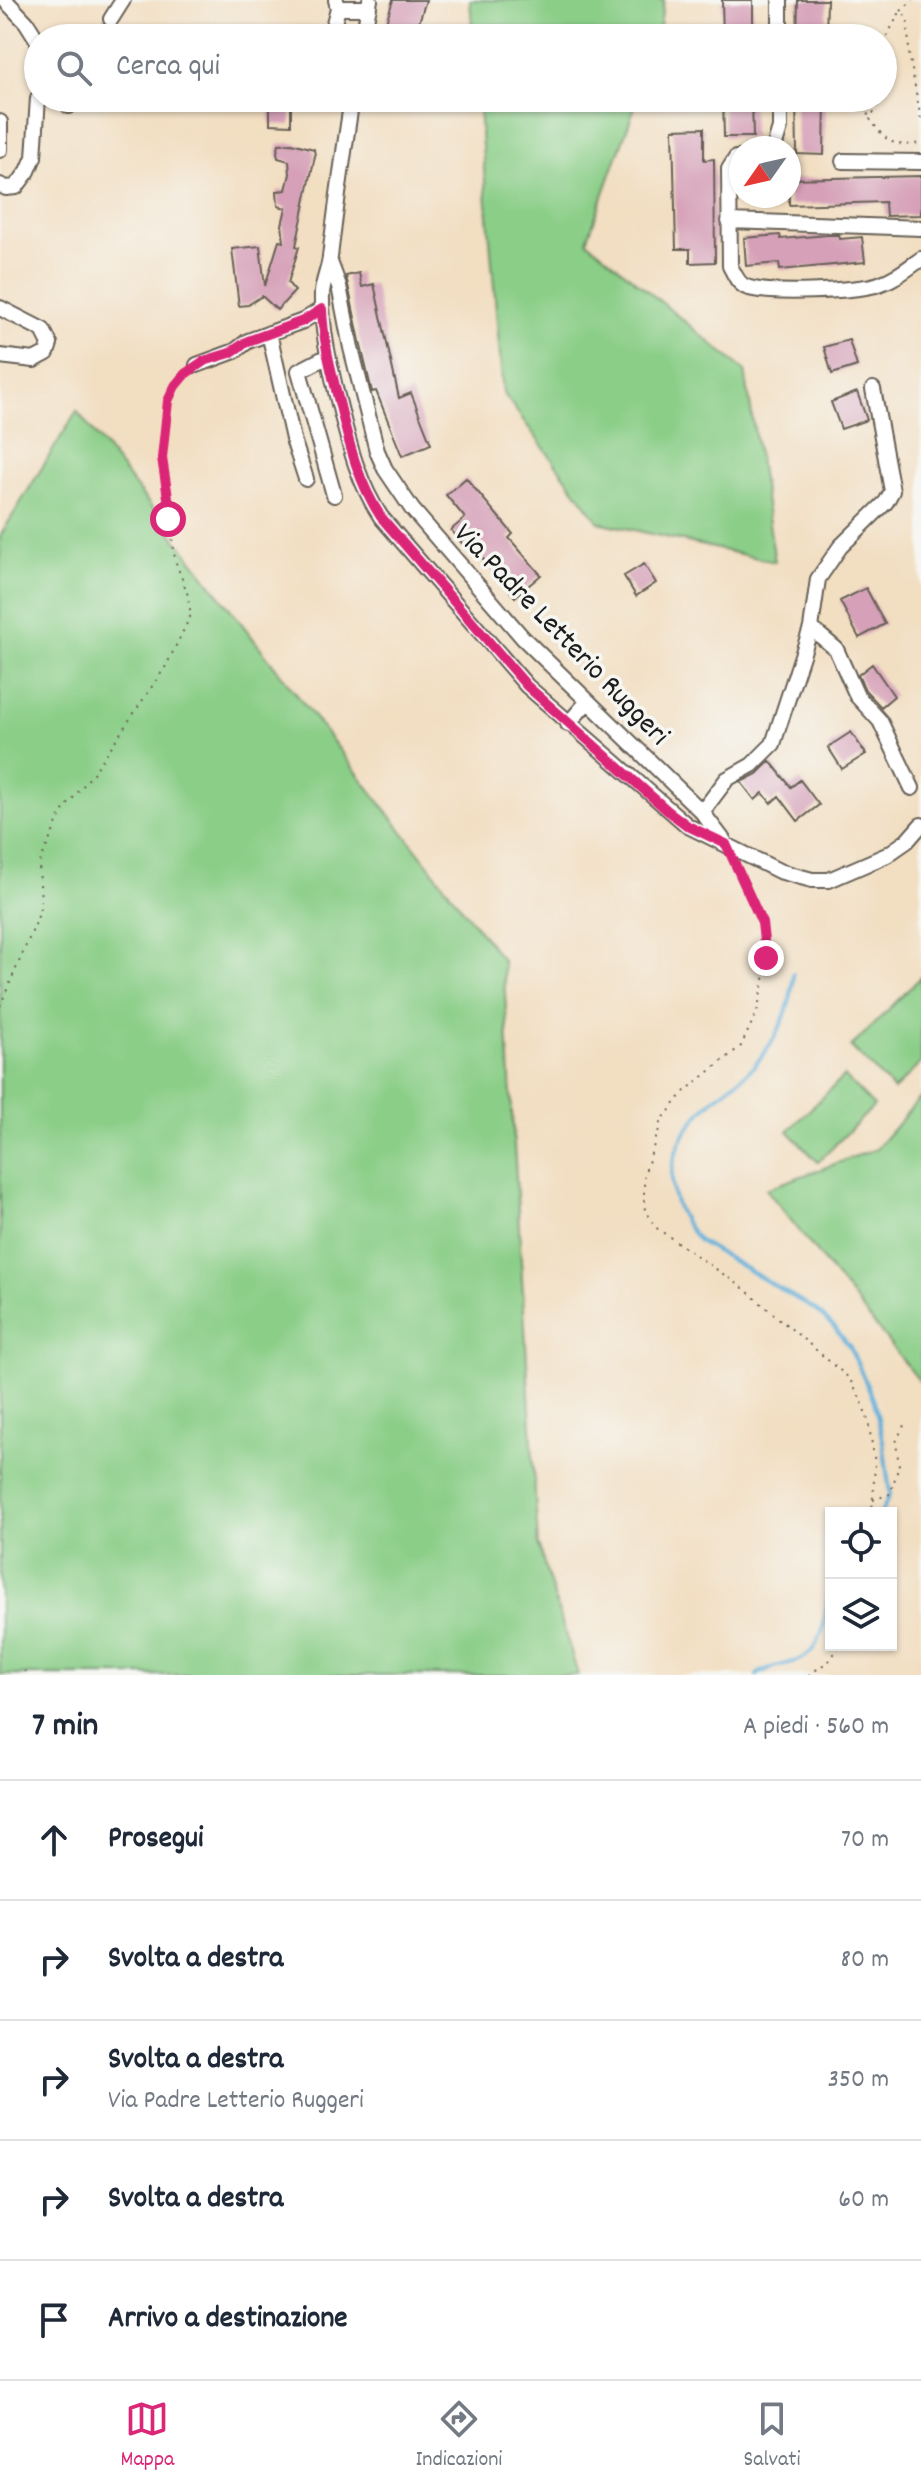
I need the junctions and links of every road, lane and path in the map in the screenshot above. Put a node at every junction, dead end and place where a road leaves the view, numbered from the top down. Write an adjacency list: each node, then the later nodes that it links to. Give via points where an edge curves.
1 (5, 0): 9 (street)
2 (123, 0): 8 (street)
3 (780, 0): 12 (street)
4 (913, 0): 7 (path)
5 (337, 4): 6 (street); 10 (street)
6 (370, 4): 11 (street)
7 (900, 12): 13 (path); 20 (path, via 908,24)
8 (111, 19)
9 (27, 24)
10 (333, 24)
11 (366, 24)
12 (780, 24)
13 (893, 24)
14 (37, 112): 27 (street, via 32,164 16,187)
15 (350, 112): 32 (street, Via Padre Letterio Ruggeri)
16 (780, 112): 22 (street)
17 (868, 112): 19 (path)
18 (874, 112): 19 (path)
19 (870, 119): 23 (path, via 885,140)
20 (921, 120)
21 (0, 122): 24 (street)
22 (778, 136)
23 (921, 143)
24 (0, 150)
25 (843, 161): 26 (street)
26 (921, 162)
27 (0, 185)
28 (729, 208): 29 (street)
29 (729, 221): 30 (street); 31 (street, via 730,266 744,286 758,290 858,290 898,277)
30 (921, 228)
31 (921, 259)
32 (330, 262): 34 (street, Via Padre Letterio Ruggeri); 42 (street, Via Padre Letterio Ruggeri, via 377,451 412,509)
33 (0, 308): 36 (street, via 43,330 50,344 47,353 34,360)
34 (322, 309): 35 (street); 37 (street, Via Padre Letterio Ruggeri)
35 (269, 333): 38 (street); 40 (street)
36 (0, 356)
37 (328, 356): 41 (street, via 299,371); 43 (street, Via Padre Letterio Ruggeri, via 363,487)
38 (197, 365): 51 (path, via 171,394 162,458 175,560 191,615 166,666 62,812 39,864 37,920)
39 (873, 389): 44 (street, via 892,491 818,579)
40 (306, 479)
41 (334, 495)
42 (441, 544): 43 (street); 45 (street, Via Padre Letterio Ruggeri, via 523,638)
43 (419, 563): 46 (street, Via Padre Letterio Ruggeri, via 527,686)
44 (811, 628): 47 (street, via 836,649 857,696 880,721); 48 (street, via 773,744 727,779)
45 (588, 701): 46 (street); 48 (street, Via Padre Letterio Ruggeri)
46 (568, 724): 50 (street, Via Padre Letterio Ruggeri, via 668,811)
47 (912, 788)
48 (702, 812): 50 (street, Via Padre Letterio Ruggeri)
49 (921, 825): 50 (street, Via Padre Letterio Ruggeri, via 887,855 829,880 794,877)
50 (726, 844): 53 (path, via 762,923 766,958 761,996 741,1046 685,1091 662,1120 644,1175 644,1207 661,1233 742,1287 849,1378 868,1420 875,1463)
51 (0, 1006)
52 (906, 1421): 53 (path, via 896,1442 899,1466 890,1494)
53 (872, 1500): 54 (path)
54 (872, 1507)
55 (836, 1651): 58 (path)
56 (25, 1670): 57 (path)
57 (27, 1675)
58 (809, 1675)

